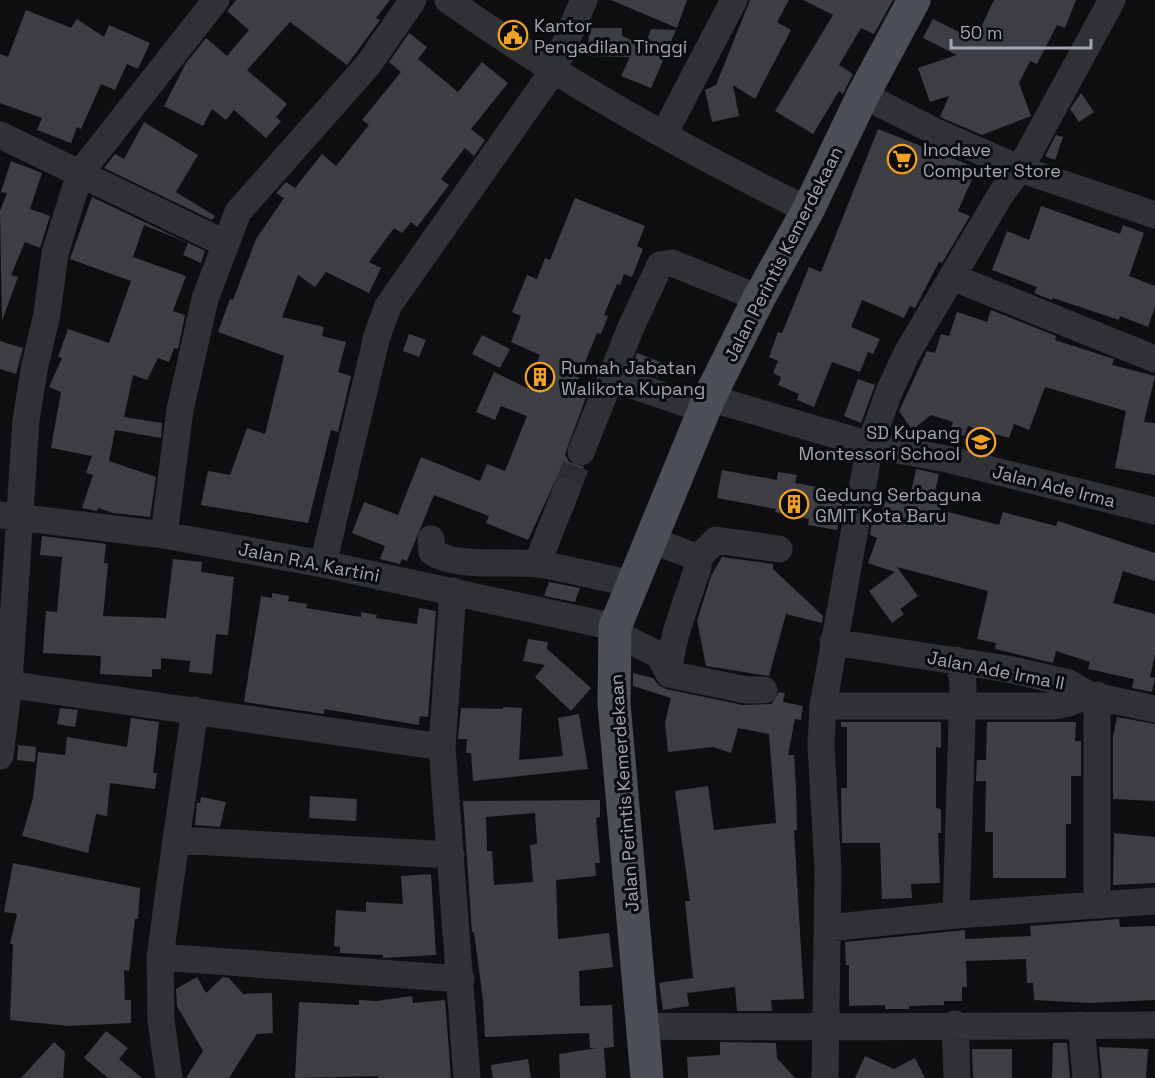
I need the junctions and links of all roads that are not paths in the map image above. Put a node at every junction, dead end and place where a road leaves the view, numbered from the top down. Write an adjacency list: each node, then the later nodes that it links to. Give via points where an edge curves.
1 (216, 0): 13 (street)
2 (412, 0): 16 (street, via 368,65 238,212)
3 (448, 0): 8 (street)
4 (584, 0): 8 (street)
5 (734, 0): 10 (street)
6 (914, 0): 9 (main road, Jalan Perintis Kemerdekaan)
7 (1112, 0): 12 (street)
8 (553, 71): 10 (street); 32 (street, via 388,306 377,336)
9 (863, 94): 12 (street); 14 (main road, Jalan Perintis Kemerdekaan)
10 (664, 134): 14 (street, via 705,160)
11 (0, 135): 13 (street)
12 (1020, 169): 15 (street); 17 (street)
13 (80, 173): 16 (street); 26 (street, via 55,253)
14 (808, 210): 18 (main road, Jalan Perintis Kemerdekaan)
15 (1155, 214)
16 (226, 244): 27 (street, via 205,299 180,410)
17 (952, 277): 19 (street); 22 (street, via 908,353)
18 (759, 298): 20 (street, via 672,263 660,265); 21 (main road, Jalan Perintis Kemerdekaan)
19 (1155, 359)
20 (611, 378): 21 (street, Jalan Ade Irma); 23 (street)
21 (707, 404): 22 (street, Jalan Ade Irma); 29 (main road, Jalan Perintis Kemerdekaan)
22 (870, 445): 25 (street, Jalan Ade Irma, via 947,459); 37 (street)
23 (582, 452)
24 (566, 491): 33 (street)
25 (1155, 511)
26 (10, 516): 27 (street, Jalan R.A. Kartini); 40 (street)
27 (164, 535): 32 (street, Jalan R.A. Kartini)
28 (430, 540): 33 (street, via 432,552 438,556)
29 (652, 540): 31 (street); 34 (main road, Jalan Perintis Kemerdekaan)
30 (779, 549): 31 (street, via 716,540)
31 (696, 560): 39 (street, via 698,567 670,647)
32 (323, 564): 35 (street, Jalan R.A. Kartini)
33 (537, 564): 34 (street)
34 (633, 584): 36 (main road, Jalan Perintis Kemerdekaan)
35 (453, 591): 36 (street, Jalan R.A. Kartini); 47 (street)
36 (615, 630): 39 (street, Jalan R.A. Kartini, via 660,656); 60 (main road, Jalan Perintis Kemerdekaan, via 614,704)
37 (833, 642): 38 (street, Jalan Ade Irma II); 43 (street)
38 (956, 660): 42 (street, Jalan Ade Irma II, via 1069,683); 44 (street, via 962,675)
39 (669, 674): 41 (street)
40 (4, 683): 46 (street); 48 (street)
41 (764, 690)
42 (1093, 695): 44 (street, via 1053,706); 45 (street, Jalan Ade Irma II); 52 (street)
43 (823, 706): 44 (street); 54 (street)
44 (962, 706): 53 (street)
45 (1155, 709)
46 (195, 710): 47 (street); 49 (street)
47 (442, 747): 50 (street)
48 (0, 756)
49 (176, 840): 50 (street); 55 (street)
50 (451, 855): 56 (street)
51 (1155, 901): 52 (street)
52 (1097, 905): 53 (street)
53 (957, 915): 54 (street)
54 (827, 928): 61 (street)
55 (160, 957): 56 (street); 62 (street, via 161,1020)
56 (461, 979): 63 (street)
57 (955, 1024): 58 (street); 61 (street); 66 (street)
58 (1082, 1025): 59 (street); 67 (street)
59 (1155, 1025)
60 (642, 1026): 61 (street); 64 (main road, Jalan Perintis Kemerdekaan)
61 (824, 1028): 65 (street)
62 (169, 1078)
63 (467, 1078)
64 (647, 1078)
65 (825, 1078)
66 (957, 1078)
67 (1086, 1078)

